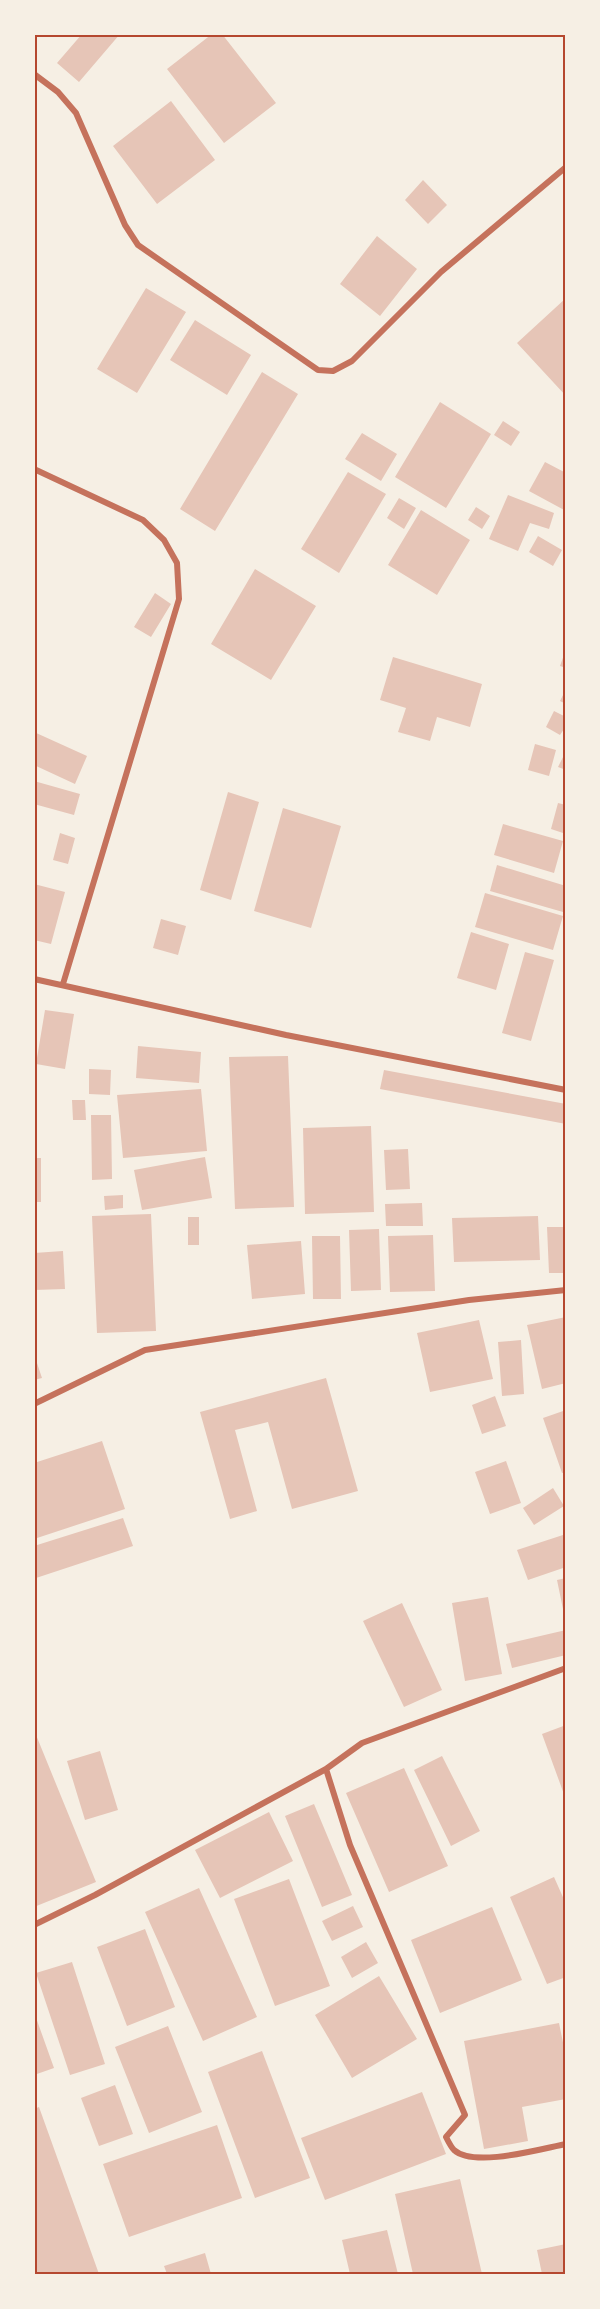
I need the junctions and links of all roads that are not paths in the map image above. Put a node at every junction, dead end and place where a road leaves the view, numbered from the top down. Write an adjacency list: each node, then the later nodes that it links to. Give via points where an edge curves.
1 (34, 74): 2 (street, via 58,92 76,113 120,215 138,245 318,370 333,371 352,361 441,272)
2 (566, 167)
3 (34, 469): 5 (street, via 142,520 164,540 177,563 179,599)
4 (34, 979): 5 (street)
5 (63, 984): 6 (street, via 286,1035)
6 (566, 1090)
7 (566, 1290): 8 (street, via 469,1300 145,1350)
8 (34, 1404)
9 (566, 1668): 10 (street, via 362,1743)
10 (326, 1769): 11 (street); 12 (street, via 351,1845 465,2115 446,2138 454,2150 485,2158)
11 (34, 1925)
12 (566, 2144)

